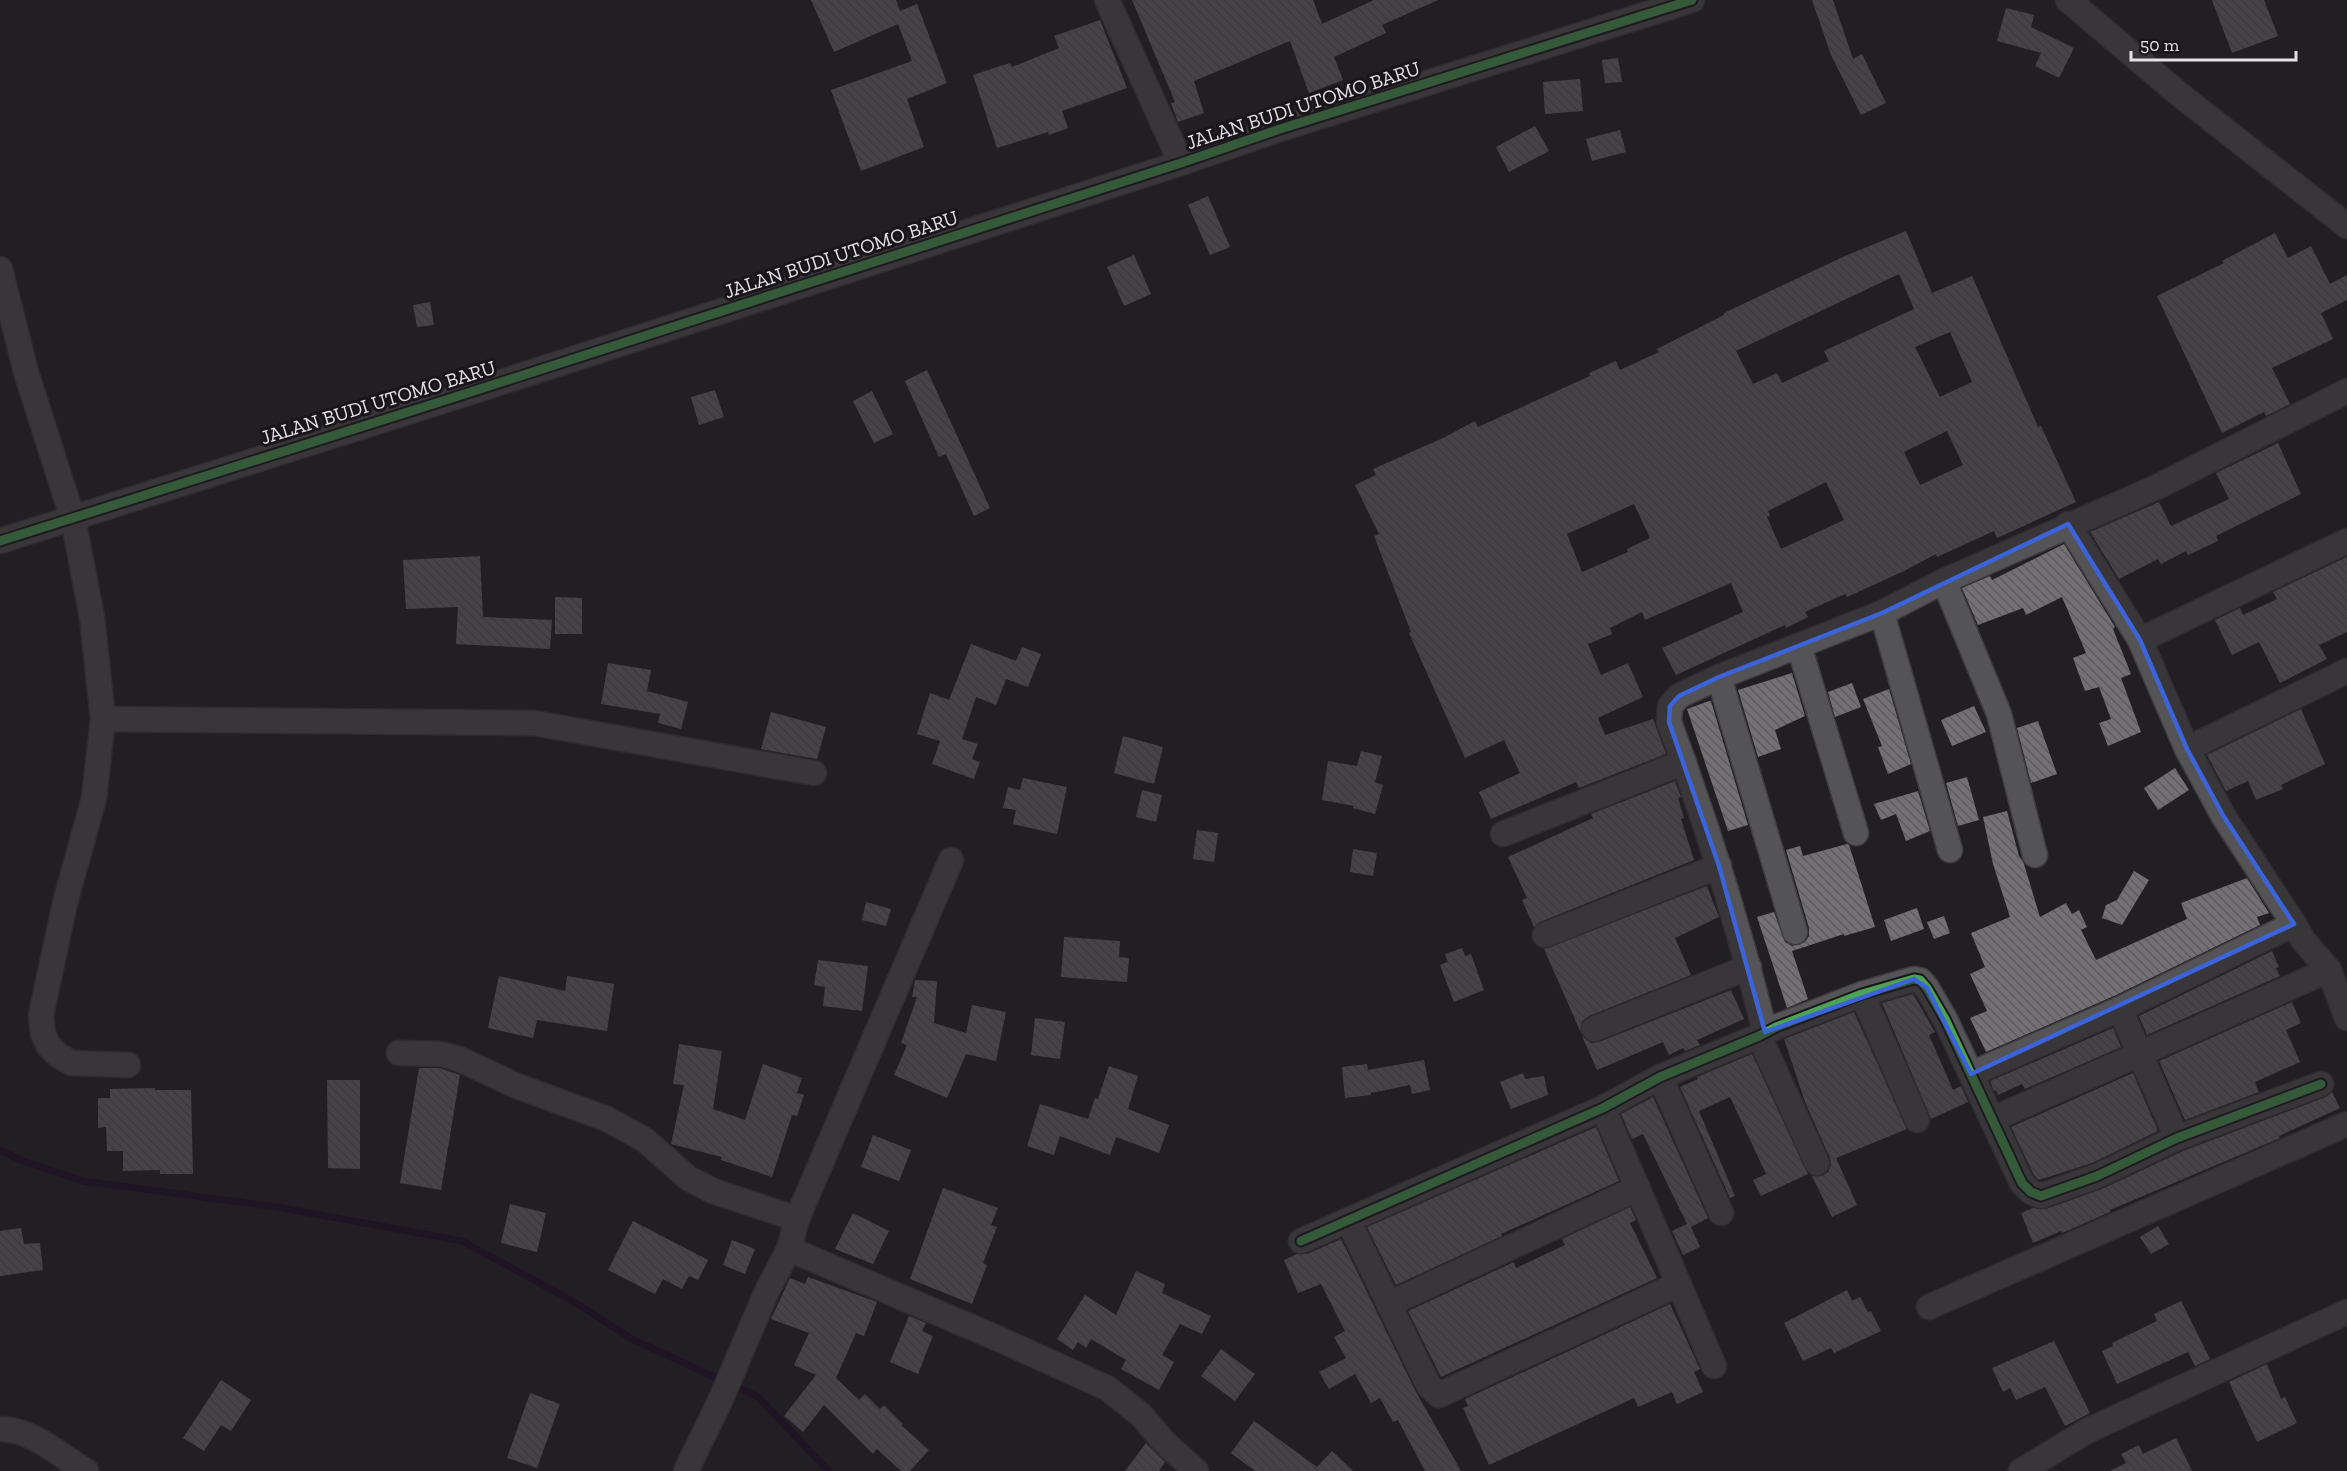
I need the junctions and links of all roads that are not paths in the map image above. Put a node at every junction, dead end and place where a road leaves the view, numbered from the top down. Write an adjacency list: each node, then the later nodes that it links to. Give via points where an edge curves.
1 (1107, 0): 4 (street)
2 (1692, 0): 4 (street, JALAN BUDI UTOMO BARU)
3 (2068, 0): 5 (street, via 2179,94)
4 (1181, 163): 8 (street, JALAN BUDI UTOMO BARU)
5 (2347, 226)
6 (0, 269): 8 (street, via 26,372)
7 (2347, 391): 9 (street, via 2157,487)
8 (73, 519): 10 (street, JALAN BUDI UTOMO BARU); 18 (street, via 92,617)
9 (2068, 524): 12 (street); 14 (street)
10 (0, 541)
11 (2347, 541): 14 (street)
12 (1944, 581): 13 (street); 25 (street, via 1999,714)
13 (1882, 613): 15 (street); 24 (street)
14 (2140, 640): 19 (street)
15 (1798, 646): 17 (street); 22 (street)
16 (2347, 671): 19 (street)
17 (1719, 677): 20 (street, via 1679,696 1670,706 1669,722); 29 (street)
18 (103, 719): 21 (street, via 534,723); 40 (street, via 94,798 65,903 41,1015 49,1046 71,1063)
19 (2187, 749): 28 (street, via 2224,818)
20 (1684, 762): 23 (street); 27 (street)
21 (814, 773)
22 (1856, 833)
23 (1503, 834)
24 (1950, 850)
25 (2035, 855)
26 (951, 860): 52 (street)
27 (1719, 866): 30 (street); 31 (street)
28 (2294, 924): 32 (street); 34 (street)
29 (1795, 932)
30 (1545, 935)
31 (1749, 967): 36 (street); 37 (street)
32 (2329, 970): 35 (street); 39 (street)
33 (1862, 994): 37 (street); 41 (street, via 1907,980 1920,980 1945,1019); 46 (street)
34 (2120, 1009): 39 (street); 41 (street)
35 (2347, 1018)
36 (1594, 1029)
37 (1762, 1034): 42 (street); 49 (street)
38 (399, 1053): 52 (street, via 441,1054 459,1059 526,1090 607,1119 645,1140 688,1178 713,1191)
39 (2140, 1053): 45 (street); 48 (street)
40 (128, 1065)
41 (1971, 1074): 45 (street)
42 (1660, 1077): 44 (street); 51 (street)
43 (2321, 1084): 48 (street)
44 (1604, 1108): 50 (street); 53 (street)
45 (1993, 1119): 48 (street, via 2022,1183 2041,1196 2097,1176)
46 (1917, 1120)
47 (2347, 1124): 58 (street)
48 (2177, 1138)
49 (1817, 1163)
50 (1638, 1188): 56 (street); 57 (street)
51 (1721, 1214)
52 (797, 1219): 55 (street)
53 (1348, 1220): 54 (street); 57 (street)
54 (1300, 1241)
55 (789, 1249): 63 (street); 64 (street, via 1107,1388 1142,1415)
56 (1679, 1284): 57 (street, via 1439,1395 1429,1386); 60 (street)
57 (1389, 1304)
58 (1929, 1307)
59 (2347, 1312): 65 (street, via 2087,1431)
60 (1714, 1366)
61 (0, 1429): 62 (street, via 18,1431)
62 (86, 1471)
63 (686, 1471)
64 (1196, 1471)
65 (2021, 1471)

